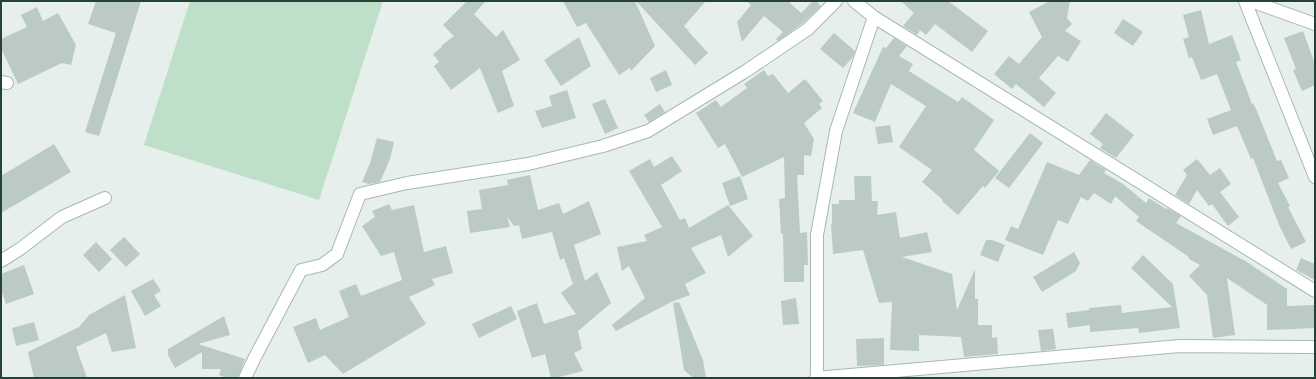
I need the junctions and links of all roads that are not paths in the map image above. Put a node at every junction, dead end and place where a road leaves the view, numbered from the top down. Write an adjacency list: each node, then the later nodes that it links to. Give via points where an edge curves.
1 (836, 1): 12 (street, via 808,29 746,71 648,131 603,146 528,164 407,183 360,194 337,254 322,265 301,270)
2 (854, 1): 5 (street)
3 (1245, 1): 7 (street)
4 (1251, 1): 6 (street)
5 (874, 17): 10 (street); 13 (street, via 836,130 817,235)
6 (1315, 24)
7 (1315, 177)
8 (105, 198): 9 (street, via 62,217)
9 (1, 261)
10 (1315, 291)
11 (1315, 347): 13 (street, via 1180,346)
12 (245, 378)
13 (816, 378)

